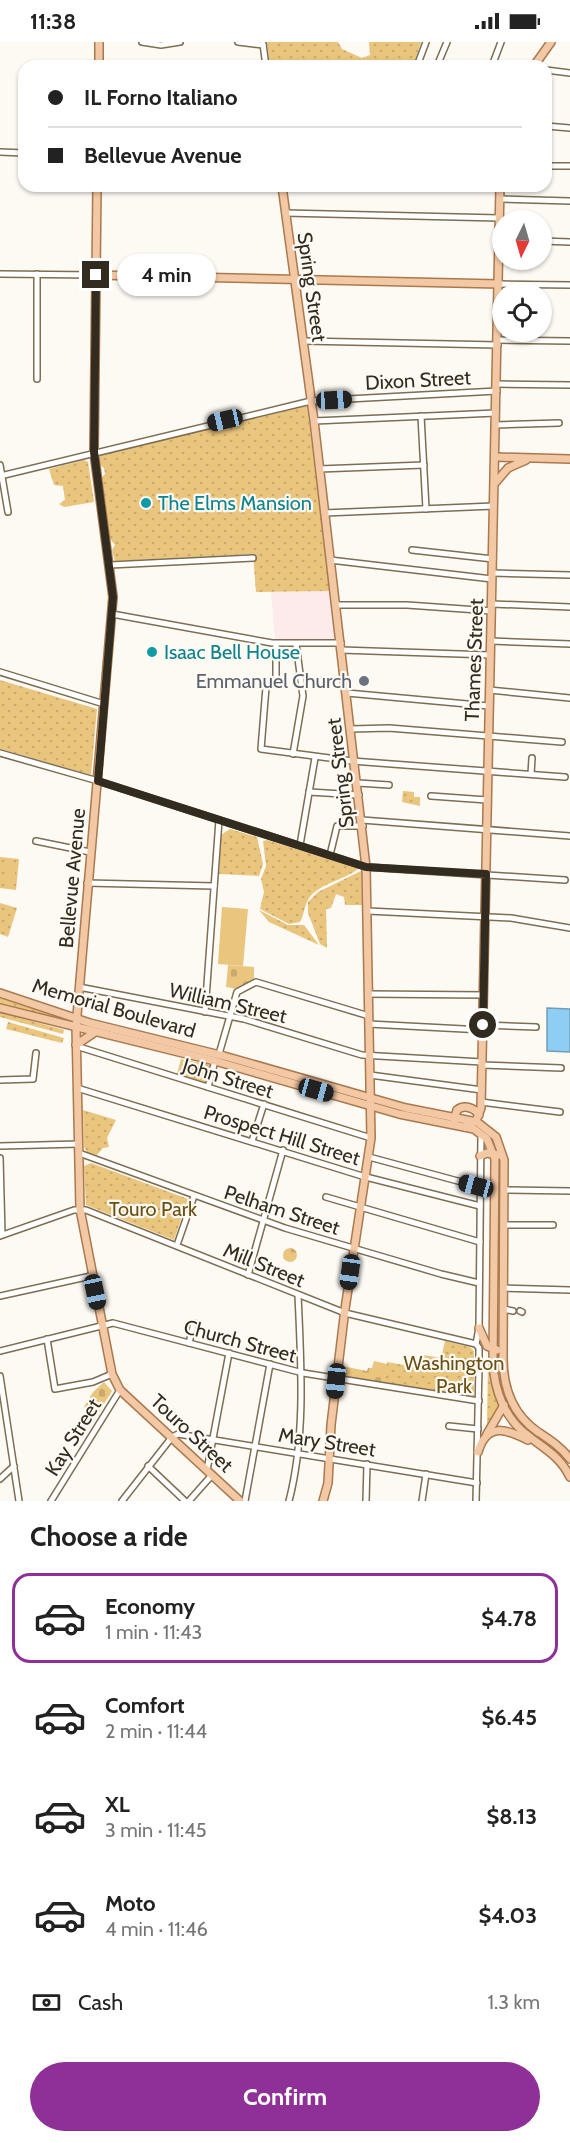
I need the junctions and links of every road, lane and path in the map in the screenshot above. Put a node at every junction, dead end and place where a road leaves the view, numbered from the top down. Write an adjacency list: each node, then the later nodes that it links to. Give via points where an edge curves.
1 (99, 42): 10 (main road)
2 (142, 42): 3 (street)
3 (180, 42)
4 (238, 42): 9 (street)
5 (426, 42): 12 (street)
6 (447, 42): 13 (street)
7 (501, 42): 14 (street)
8 (550, 42): 15 (main road)
9 (263, 44): 11 (street)
10 (99, 60)
11 (265, 60)
12 (419, 60)
13 (440, 60)
14 (494, 60)
15 (538, 60)
16 (552, 70): 17 (street)
17 (570, 73)
18 (552, 126): 19 (street)
19 (570, 128)
20 (0, 152): 21 (street)
21 (18, 153)
22 (552, 166): 23 (street)
23 (570, 166)
24 (97, 192): 36 (main road, Bellevue Avenue)
25 (283, 192): 30 (main road, Spring Street)
26 (500, 192): 27 (main road, Thames Street)
27 (500, 199): 28 (street); 29 (main road, Thames Street)
28 (570, 201)
29 (499, 210)
30 (285, 213): 31 (street); 37 (main road, Spring Street)
31 (492, 218)
32 (552, 241): 33 (street)
33 (570, 242)
34 (0, 274): 35 (street)
35 (37, 274): 36 (street); 46 (street)
36 (96, 275): 37 (main road); 55 (main road, Bellevue Avenue)
37 (294, 279): 38 (main road); 41 (main road, Spring Street)
38 (492, 284)
39 (552, 285): 40 (street)
40 (570, 285)
41 (303, 341): 44 (street); 49 (main road, Spring Street)
42 (552, 341): 43 (street)
43 (570, 341)
44 (492, 342)
45 (498, 342): 48 (main road, Thames Street)
46 (37, 380)
47 (570, 385): 48 (street, Dixon Street)
48 (497, 388): 49 (street, Dixon Street); 50 (main road, Thames Street)
49 (311, 401): 52 (main road, Spring Street); 55 (street, Dixon Street)
50 (496, 413): 51 (street); 54 (main road, Thames Street)
51 (421, 416): 52 (street); 60 (street)
52 (314, 421): 61 (main road, Spring Street)
53 (559, 423): 54 (street)
54 (496, 424): 56 (main road, Thames Street)
55 (94, 452): 62 (street, Dixon Street); 72 (main road, Bellevue Avenue)
56 (496, 457): 57 (main road); 63 (main road, Thames Street)
57 (531, 459): 58 (main road); 63 (main road, via 508,468)
58 (570, 459)
59 (0, 465): 62 (street)
60 (424, 465): 61 (street); 65 (street)
61 (319, 469): 67 (main road, Spring Street)
62 (1, 475): 66 (street)
63 (495, 483): 64 (main road, Thames Street)
64 (494, 507): 65 (street); 70 (main road, Thames Street)
65 (426, 509): 67 (street)
66 (8, 512)
67 (324, 513): 71 (main road, Spring Street)
68 (412, 550): 70 (street)
69 (253, 558): 72 (street)
70 (493, 559): 74 (main road, Thames Street)
71 (330, 560): 74 (street); 75 (main road, Spring Street)
72 (110, 565): 78 (main road, Bellevue Avenue)
73 (570, 575): 74 (street)
74 (493, 576): 77 (main road, Thames Street)
75 (336, 605): 77 (street); 83 (main road, Spring Street)
76 (570, 607): 77 (street)
77 (492, 608): 79 (main road, Thames Street)
78 (112, 614): 80 (street); 91 (main road, Bellevue Avenue)
79 (491, 641): 82 (street); 84 (main road, Thames Street)
80 (276, 644): 81 (street); 86 (street)
81 (296, 644): 83 (street); 97 (street, via 303,696)
82 (570, 644)
83 (341, 646): 84 (street); 89 (main road, Spring Street)
84 (490, 655): 88 (main road, Thames Street)
85 (0, 672): 91 (street)
86 (276, 682)
87 (266, 687): 97 (street, via 259,746)
88 (489, 690): 90 (street); 92 (main road, Thames Street)
89 (347, 693): 92 (street); 93 (main road, Spring Street)
90 (570, 698)
91 (104, 704): 104 (main road, Bellevue Avenue)
92 (489, 706): 94 (main road, Thames Street)
93 (351, 729): 94 (street); 100 (main road, Spring Street)
94 (488, 736): 95 (street); 101 (main road, Thames Street)
95 (562, 742)
96 (0, 753): 104 (street)
97 (293, 754): 98 (street)
98 (315, 758): 100 (street); 107 (street)
99 (532, 758): 102 (street)
100 (356, 762): 101 (street); 105 (main road, Spring Street)
101 (488, 771): 102 (street); 110 (main road, Thames Street)
102 (531, 774): 103 (street)
103 (565, 777)
104 (98, 781): 111 (street); 117 (main road, Bellevue Avenue)
105 (358, 783): 106 (street); 108 (main road, Spring Street)
106 (389, 785)
107 (309, 792): 108 (street); 116 (street)
108 (359, 795): 112 (main road, Spring Street)
109 (431, 796): 110 (street)
110 (487, 800): 113 (main road, Thames Street)
111 (219, 820): 116 (street); 123 (street)
112 (362, 824): 113 (street); 118 (street, via 337,826); 119 (main road, Spring Street)
113 (487, 829): 114 (street); 120 (main road, Thames Street)
114 (570, 836)
115 (36, 841): 117 (street)
116 (300, 845): 118 (street)
117 (90, 852): 122 (main road, Bellevue Avenue)
118 (330, 855): 119 (street)
119 (366, 867): 120 (street); 124 (main road, Spring Street)
120 (486, 874): 121 (street); 125 (main road, Thames Street)
121 (565, 880)
122 (87, 882): 123 (street); 127 (main road, Bellevue Avenue)
123 (214, 886): 132 (street)
124 (368, 911): 125 (street); 129 (main road, Spring Street)
125 (485, 916): 126 (street); 130 (main road, Thames Street)
126 (570, 928)
127 (79, 987): 132 (street, William Street); 133 (main road, Bellevue Avenue)
128 (0, 993): 133 (main road, Memorial Boulevard)
129 (368, 994): 130 (street); 135 (main road, Spring Street)
130 (484, 994): 137 (main road, Thames Street)
131 (0, 1008): 136 (main road, Memorial Boulevard)
132 (205, 1012): 134 (street, William Street)
133 (76, 1017): 136 (main road, Bellevue Avenue); 143 (main road, Memorial Boulevard)
134 (230, 1017): 135 (street, via 239,990 262,982); 142 (street, William Street); 143 (street)
135 (369, 1020): 137 (street); 142 (main road, Spring Street)
136 (76, 1027): 139 (main road, Memorial Boulevard); 140 (main road, Bellevue Avenue)
137 (483, 1027): 138 (street); 144 (main road, Thames Street)
138 (536, 1027)
139 (95, 1032): 140 (main road); 143 (main road, Memorial Boulevard)
140 (76, 1046): 148 (street, John Street); 149 (main road, Bellevue Avenue)
141 (36, 1053): 147 (street, via 33,1079)
142 (369, 1055): 144 (street, William Street); 146 (main road, Spring Street)
143 (217, 1058): 148 (street); 151 (main road)
144 (482, 1064): 145 (street, William Street); 150 (main road, Thames Street)
145 (561, 1068)
146 (370, 1075): 150 (street); 151 (main road, Spring Street)
147 (0, 1080)
148 (208, 1087): 153 (street, John Street)
149 (77, 1088): 160 (street, Prospect Hill Street); 161 (main road, Bellevue Avenue)
150 (482, 1090): 152 (main road, Thames Street)
151 (370, 1102): 156 (main road); 159 (main road, Spring Street)
152 (481, 1102): 154 (street); 155 (main road, Thames Street)
153 (264, 1104): 159 (street, John Street); 160 (street)
154 (560, 1112)
155 (478, 1118): 156 (main road); 156 (main road, via 471,1108 463,1107 457,1110); 157 (main road); 169 (main road, via 502,1146)
156 (454, 1121): 157 (main road)
157 (465, 1126): 158 (main road)
158 (481, 1132): 165 (main road); 166 (street)
159 (371, 1138): 167 (main road, Spring Street)
160 (252, 1141): 163 (street, Prospect Hill Street)
161 (79, 1144): 162 (street); 164 (main road, Bellevue Avenue)
162 (0, 1146)
163 (283, 1150): 170 (street, Prospect Hill Street); 179 (street)
164 (79, 1154): 174 (street, Pelham Street); 178 (main road, Bellevue Avenue)
165 (494, 1154): 166 (main road); 169 (main road); 202 (main road)
166 (480, 1156): 171 (street)
167 (369, 1157): 170 (main road, Spring Street); 171 (street)
168 (0, 1158): 182 (street)
169 (504, 1160): 172 (main road)
170 (365, 1177): 176 (street, Prospect Hill Street); 177 (main road, Spring Street)
171 (480, 1187): 176 (street)
172 (505, 1190): 173 (street); 180 (main road)
173 (570, 1191)
174 (194, 1196): 179 (street, Pelham Street); 184 (street)
175 (326, 1197): 177 (street)
176 (480, 1206): 183 (street)
177 (359, 1207): 183 (street); 185 (main road, Spring Street)
178 (80, 1209): 182 (street); 184 (street, Mill Street); 187 (main road, Bellevue Avenue)
179 (263, 1221): 185 (street, Pelham Street); 186 (street)
180 (504, 1225): 181 (street); 189 (main road)
181 (554, 1225)
182 (1, 1236)
183 (480, 1242): 188 (street)
184 (177, 1245): 186 (street, Mill Street)
185 (353, 1249): 188 (street, Pelham Street); 195 (main road, Spring Street)
186 (248, 1275): 191 (street, Mill Street)
187 (92, 1276): 192 (street); 197 (main road, Bellevue Avenue)
188 (479, 1283): 198 (street)
189 (503, 1288): 190 (street); 193 (main road)
190 (570, 1290)
191 (298, 1295): 195 (street, Mill Street); 207 (street)
192 (0, 1296)
193 (503, 1309): 194 (street); 203 (main road)
194 (518, 1311)
195 (345, 1313): 201 (street, Mill Street); 210 (main road, Spring Street)
196 (195, 1323): 200 (street)
197 (102, 1324): 199 (street); 200 (street, Church Street, via 113,1323); 208 (main road, Bellevue Avenue)
198 (479, 1328): 201 (street); 202 (main road, via 486,1346)
199 (47, 1339): 204 (street); 208 (street, via 55,1389)
200 (189, 1342): 205 (street, Church Street)
201 (476, 1344): 213 (street)
202 (494, 1350): 203 (main road); 214 (main road, via 494,1377)
203 (503, 1350): 212 (main road)
204 (0, 1352)
205 (229, 1353): 206 (street, Church Street); 220 (street)
206 (270, 1364): 207 (street, Church Street); 222 (street)
207 (300, 1372): 210 (street, Church Street); 223 (street)
208 (112, 1374): 211 (main road, Bellevue Avenue)
209 (0, 1376): 215 (street)
210 (336, 1379): 213 (street, Church Street); 226 (main road, Spring Street)
211 (120, 1390): 219 (main road, Touro Street); 237 (street, Kay Street)
212 (507, 1393): 214 (main road); 227 (main road, via 524,1420)
213 (479, 1401): 218 (street)
214 (503, 1407): 221 (main road); 225 (main road, via 520,1429)
215 (8, 1422): 216 (street); 229 (street)
216 (0, 1424)
217 (449, 1426): 218 (street)
218 (478, 1429): 224 (street)
219 (172, 1437): 220 (street, Mary Street, via 185,1434); 230 (street); 231 (main road, Touro Street)
220 (215, 1439): 222 (street, Mary Street); 231 (street)
221 (484, 1439): 224 (main road); 225 (main road, via 493,1431 506,1430)
222 (256, 1446): 223 (street, Mary Street); 241 (street)
223 (298, 1452): 226 (street, Mary Street); 242 (street)
224 (478, 1452): 235 (street)
225 (551, 1452): 233 (main road)
226 (330, 1458): 228 (street, Mary Street); 243 (main road, Spring Street)
227 (570, 1459)
228 (367, 1464): 232 (street, Mary Street); 244 (street)
229 (14, 1466): 234 (street); 236 (street)
230 (148, 1466): 238 (street); 239 (street)
231 (209, 1473): 239 (street); 240 (main road, Touro Street)
232 (426, 1474): 235 (street, Mary Street); 245 (street)
233 (570, 1477)
234 (0, 1479)
235 (477, 1483): 246 (street)
236 (19, 1501)
237 (51, 1501)
238 (122, 1501)
239 (187, 1501)
240 (240, 1501)
241 (245, 1501)
242 (288, 1501)
243 (323, 1501)
244 (366, 1501)
245 (422, 1501)
246 (476, 1501)

